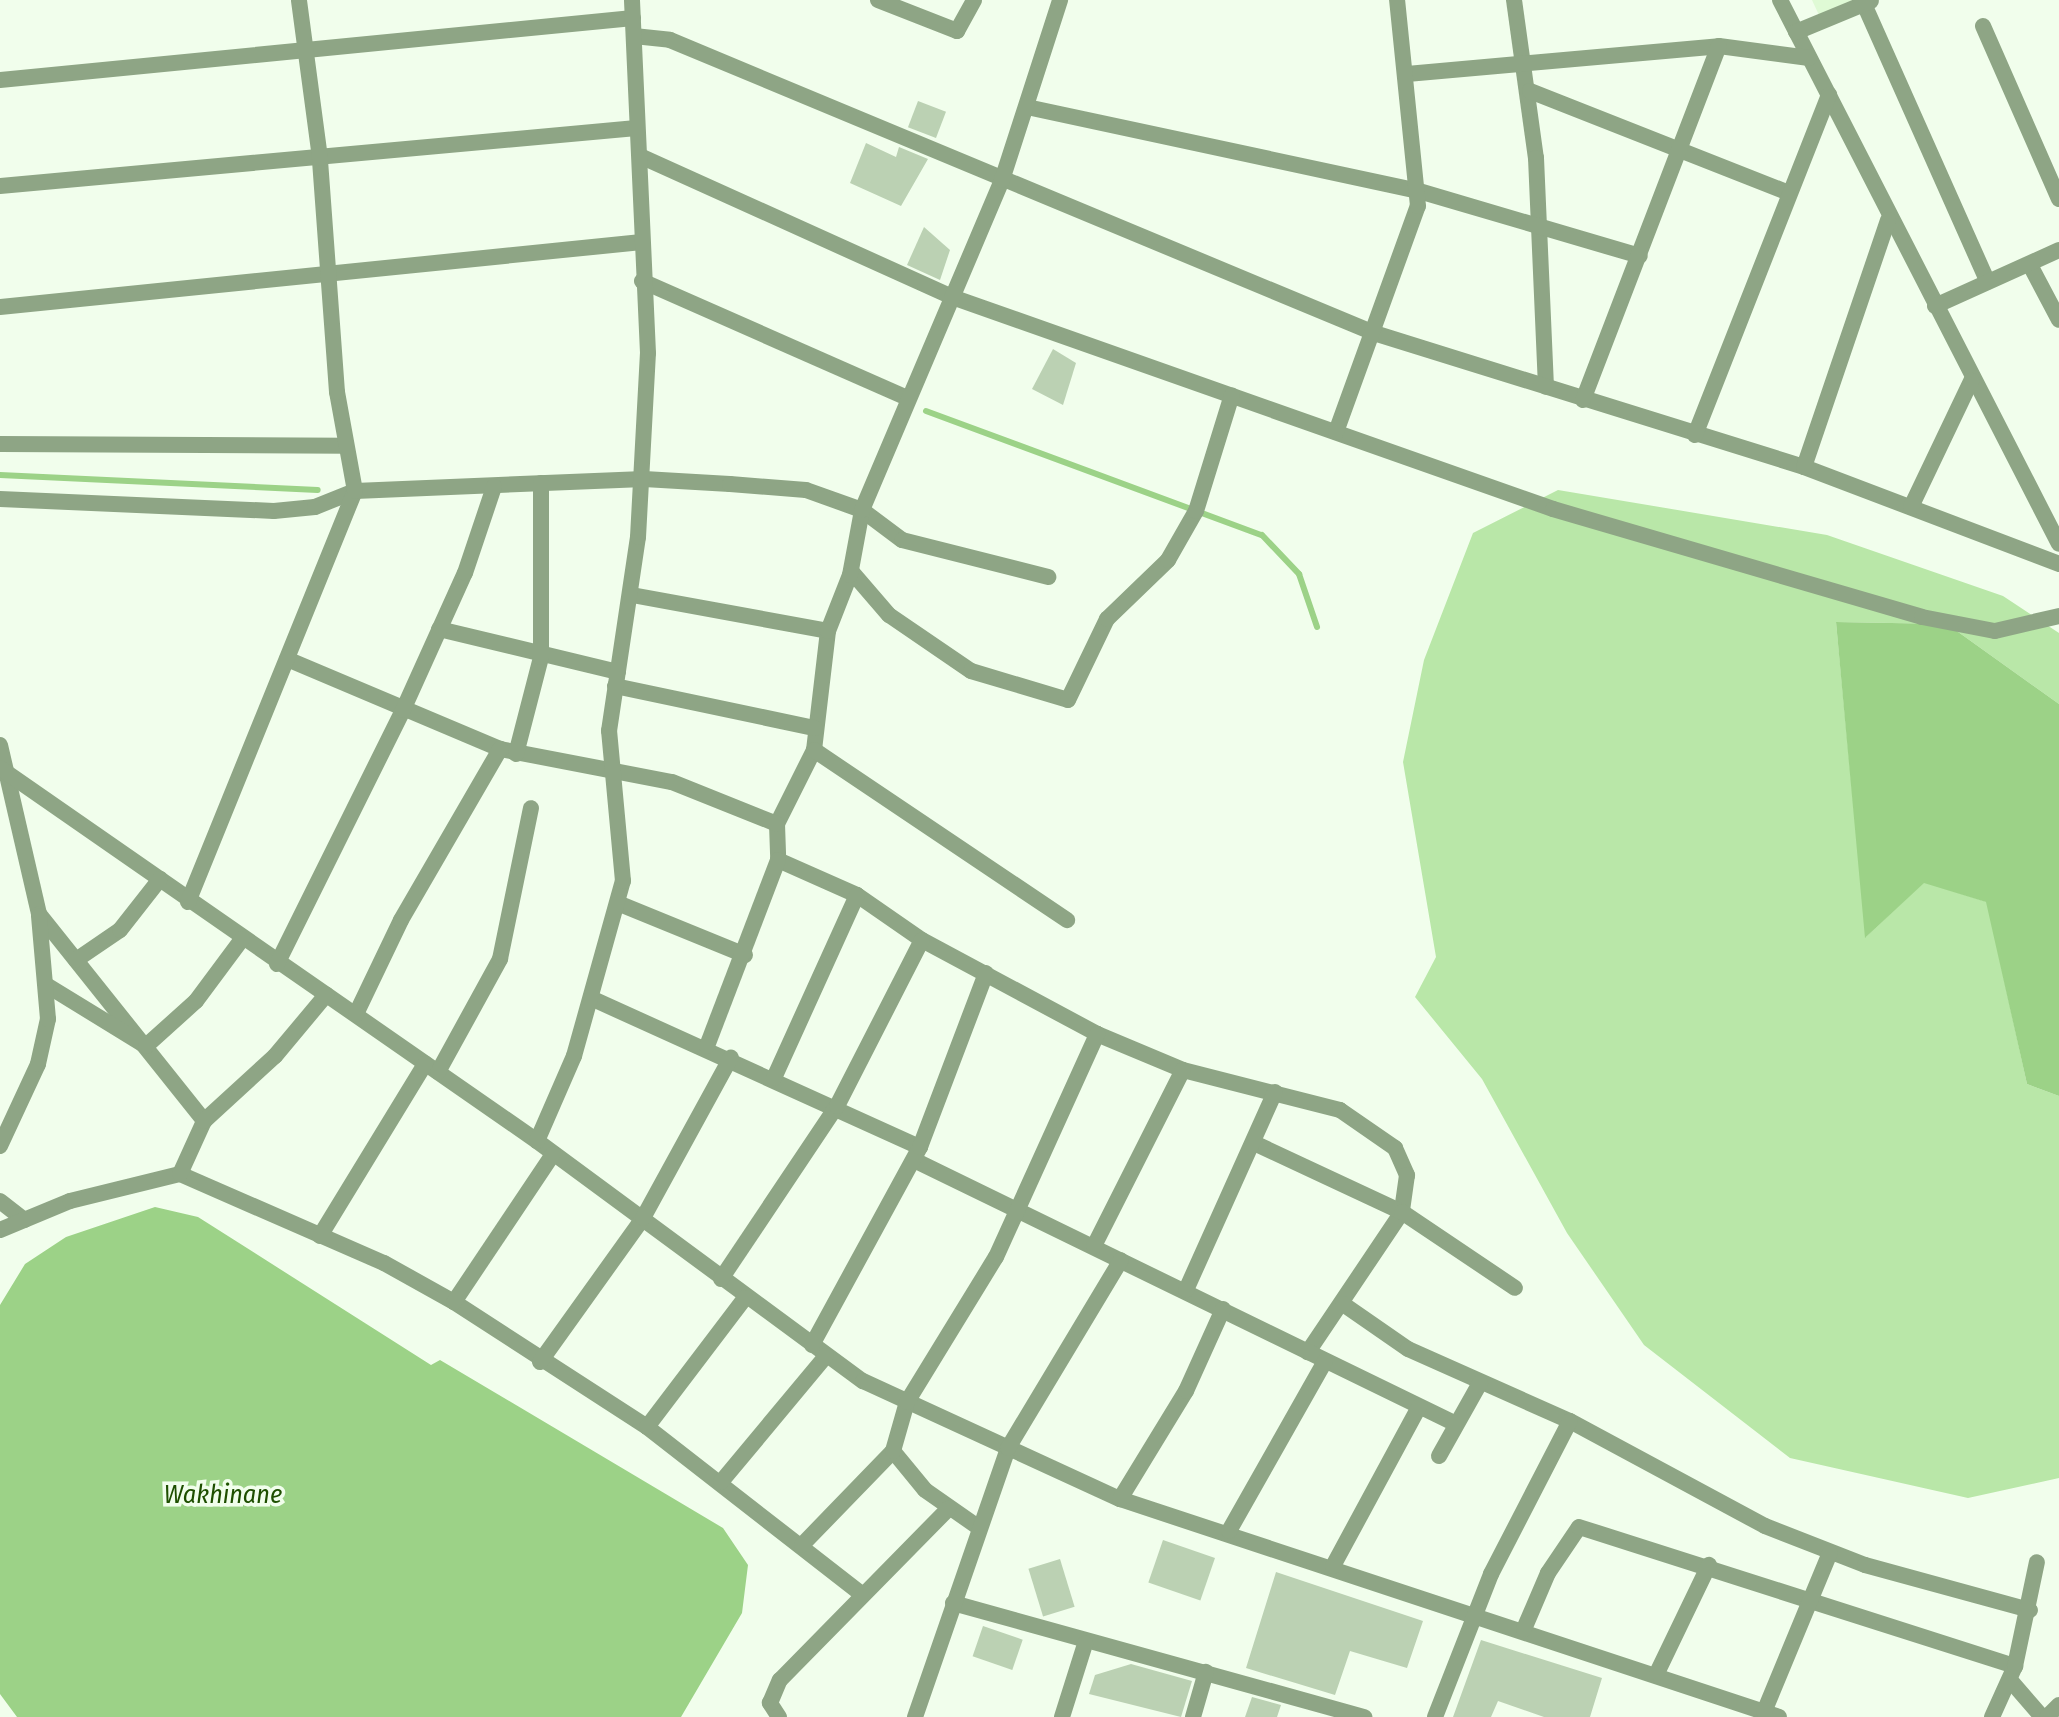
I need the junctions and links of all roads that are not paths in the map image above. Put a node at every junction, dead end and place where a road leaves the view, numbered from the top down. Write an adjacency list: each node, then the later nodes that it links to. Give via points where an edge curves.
1 (299, 0): 15 (street)
2 (632, 0): 10 (street)
3 (878, 0): 4 (street, via 957,31)
4 (974, 0)
5 (1060, 0): 22 (street)
6 (1397, 0): 18 (street)
7 (1514, 0): 17 (street)
8 (1780, 0): 12 (street)
9 (1868, 2): 12 (street); 40 (street)
10 (633, 18): 13 (street); 15 (street)
11 (1983, 26): 31 (street)
12 (1796, 32): 16 (street)
13 (634, 36): 23 (street); 27 (street, via 670,40)
14 (1719, 46): 16 (street); 17 (street); 24 (street)
15 (304, 51): 19 (street); 26 (street)
16 (1809, 58): 21 (street)
17 (1524, 60): 18 (street); 20 (street)
18 (1407, 74): 29 (street)
19 (0, 80)
20 (1530, 91): 24 (street); 33 (street)
21 (1829, 94): 30 (street); 32 (street)
22 (1027, 107): 27 (street); 29 (street)
23 (636, 128): 25 (street); 26 (street)
24 (1677, 149): 30 (street); 36 (street)
25 (640, 156): 34 (street); 41 (street)
26 (320, 158): 28 (street); 38 (street)
27 (1002, 180): 41 (street); 45 (street)
28 (0, 186)
29 (1419, 191): 33 (street); 45 (street, via 1415,224)
30 (1787, 192): 52 (street)
31 (2059, 199)
32 (1888, 220): 42 (street); 55 (street)
33 (1539, 226): 36 (street); 47 (street)
34 (642, 242): 38 (street); 39 (street)
35 (2059, 250): 37 (street)
36 (1640, 256): 50 (street)
37 (2030, 265): 40 (street); 44 (street)
38 (327, 274): 43 (street); 54 (street)
39 (642, 281): 49 (street); 56 (street)
40 (1988, 282): 42 (street)
41 (952, 297): 48 (street); 49 (street)
42 (1935, 306): 46 (street)
43 (0, 307)
44 (2059, 320)
45 (1374, 333): 47 (street); 51 (street)
46 (1971, 381): 61 (street); 63 (street)
47 (1546, 387): 50 (street)
48 (1232, 395): 51 (street); 65 (street, via 1196,511 1168,560 1107,619 1068,700 971,671 889,615)
49 (907, 398): 62 (street)
50 (1583, 400): 52 (street)
51 (1336, 432): 68 (street, via 1553,509 1922,617 1995,631)
52 (1695, 435): 55 (street)
53 (0, 444): 54 (street)
54 (346, 446): 59 (street)
55 (1804, 467): 61 (street)
56 (644, 479): 57 (street); 62 (street, via 806,490); 67 (street)
57 (541, 483): 58 (street); 71 (street)
58 (494, 487): 59 (street); 69 (street)
59 (355, 491): 60 (street, via 315,507 274,511); 72 (street)
60 (0, 499)
61 (1911, 507): 64 (street)
62 (862, 510): 65 (street); 66 (street, via 902,540)
63 (2059, 544)
64 (2059, 564)
65 (850, 573): 70 (street)
66 (1048, 577)
67 (632, 595): 70 (street); 73 (street)
68 (2059, 616)
69 (439, 629): 71 (street); 74 (street)
70 (828, 631): 75 (street)
71 (541, 657): 73 (street); 78 (street)
72 (287, 659): 74 (street); 86 (street)
73 (616, 679): 75 (street); 80 (street)
74 (403, 710): 78 (street); 94 (street)
75 (815, 728): 77 (street)
76 (0, 745): 79 (street)
77 (814, 750): 82 (street); 89 (street)
78 (508, 751): 80 (street); 99 (street, via 401,920)
79 (2, 770): 84 (street); 88 (street)
80 (609, 770): 82 (street, via 672,782); 87 (street, via 625,841)
81 (531, 808): 104 (street, via 500,959)
82 (777, 824): 83 (street)
83 (778, 860): 85 (street); 92 (street)
84 (160, 879): 86 (street); 93 (street, via 120,930)
85 (857, 895): 91 (street); 106 (street)
86 (188, 902): 90 (street)
87 (620, 904): 92 (street); 98 (street)
88 (39, 914): 93 (street); 96 (street)
89 (1067, 920)
90 (242, 939): 94 (street); 101 (street, via 211,985)
91 (922, 940): 95 (street); 108 (street)
92 (745, 955): 102 (street)
93 (76, 960): 101 (street)
94 (277, 964): 97 (street)
95 (986, 973): 100 (street); 114 (street)
96 (48, 986): 101 (street); 112 (street, via 38,1064)
97 (326, 995): 99 (street); 109 (street, via 275,1056)
98 (593, 999): 102 (street); 110 (street)
99 (356, 1014): 104 (street)
100 (1097, 1034): 105 (street); 117 (street)
101 (146, 1046): 109 (street)
102 (707, 1046): 103 (street)
103 (731, 1057): 106 (street); 119 (street)
104 (432, 1068): 110 (street); 122 (street)
105 (1183, 1070): 107 (street); 123 (street)
106 (774, 1078): 108 (street)
107 (1275, 1092): 111 (street); 118 (street, via 1340,1110 1382,1133 1404,1161)
108 (837, 1106): 114 (street); 125 (street)
109 (204, 1121): 115 (street)
110 (537, 1141): 113 (street)
111 (1254, 1143): 118 (street); 127 (street)
112 (0, 1146)
113 (553, 1154): 119 (street); 129 (street)
114 (917, 1154): 117 (street); 132 (street)
115 (180, 1174): 120 (street); 122 (street)
116 (0, 1201): 120 (street)
117 (1015, 1207): 123 (street); 138 (street, via 996,1257)
118 (1402, 1212): 126 (street); 130 (street)
119 (643, 1218): 125 (street); 136 (street)
120 (24, 1220): 121 (street)
121 (0, 1230)
122 (320, 1236): 129 (street)
123 (1094, 1246): 124 (street)
124 (1121, 1260): 127 (street); 143 (street)
125 (721, 1279): 128 (street)
126 (1515, 1288)
127 (1186, 1290): 131 (street)
128 (745, 1298): 132 (street); 142 (street)
129 (454, 1302): 136 (street)
130 (1343, 1304): 133 (street); 137 (street, via 1408,1349)
131 (1223, 1309): 133 (street); 147 (street, via 1181,1401)
132 (812, 1345): 134 (street)
133 (1308, 1352): 135 (street)
134 (826, 1356): 138 (street); 146 (street)
135 (1325, 1361): 139 (street); 150 (street)
136 (540, 1362): 142 (street)
137 (1480, 1383): 140 (street); 141 (street)
138 (907, 1402): 143 (street); 144 (street)
139 (1419, 1407): 141 (street); 155 (street)
140 (1570, 1421): 152 (street, via 1627,1457); 160 (street)
141 (1456, 1424): 145 (street)
142 (647, 1427): 146 (street)
143 (1008, 1448): 147 (street); 149 (street)
144 (893, 1451): 148 (street); 151 (street)
145 (1439, 1456)
146 (721, 1482): 151 (street)
147 (1120, 1499): 150 (street)
148 (948, 1509): 149 (street); 156 (street)
149 (978, 1527): 158 (street)
150 (1229, 1531): 155 (street)
151 (802, 1545): 156 (street)
152 (1830, 1553): 157 (street); 159 (street)
153 (2037, 1562): 159 (street)
154 (1709, 1565): 157 (street); 161 (street, via 1575,1528); 164 (street)
155 (1333, 1566): 160 (street)
156 (860, 1593): 169 (street, via 773,1690 770,1703)
157 (1808, 1599): 165 (street); 168 (street)
158 (953, 1603): 162 (street); 170 (street)
159 (2030, 1610): 165 (street)
160 (1476, 1614): 161 (street); 174 (street)
161 (1524, 1629): 164 (street)
162 (1085, 1644): 163 (street); 171 (street)
163 (1206, 1672): 167 (street); 172 (street)
164 (1657, 1673): 168 (street)
165 (2013, 1673): 175 (street); 176 (street)
166 (2059, 1705): 176 (street)
167 (1325, 1711): 173 (street)
168 (1771, 1715)
169 (779, 1717)
170 (915, 1717)
171 (1062, 1717)
172 (1193, 1717)
173 (1365, 1717)
174 (1435, 1717)
175 (1992, 1717)
176 (2044, 1717)

